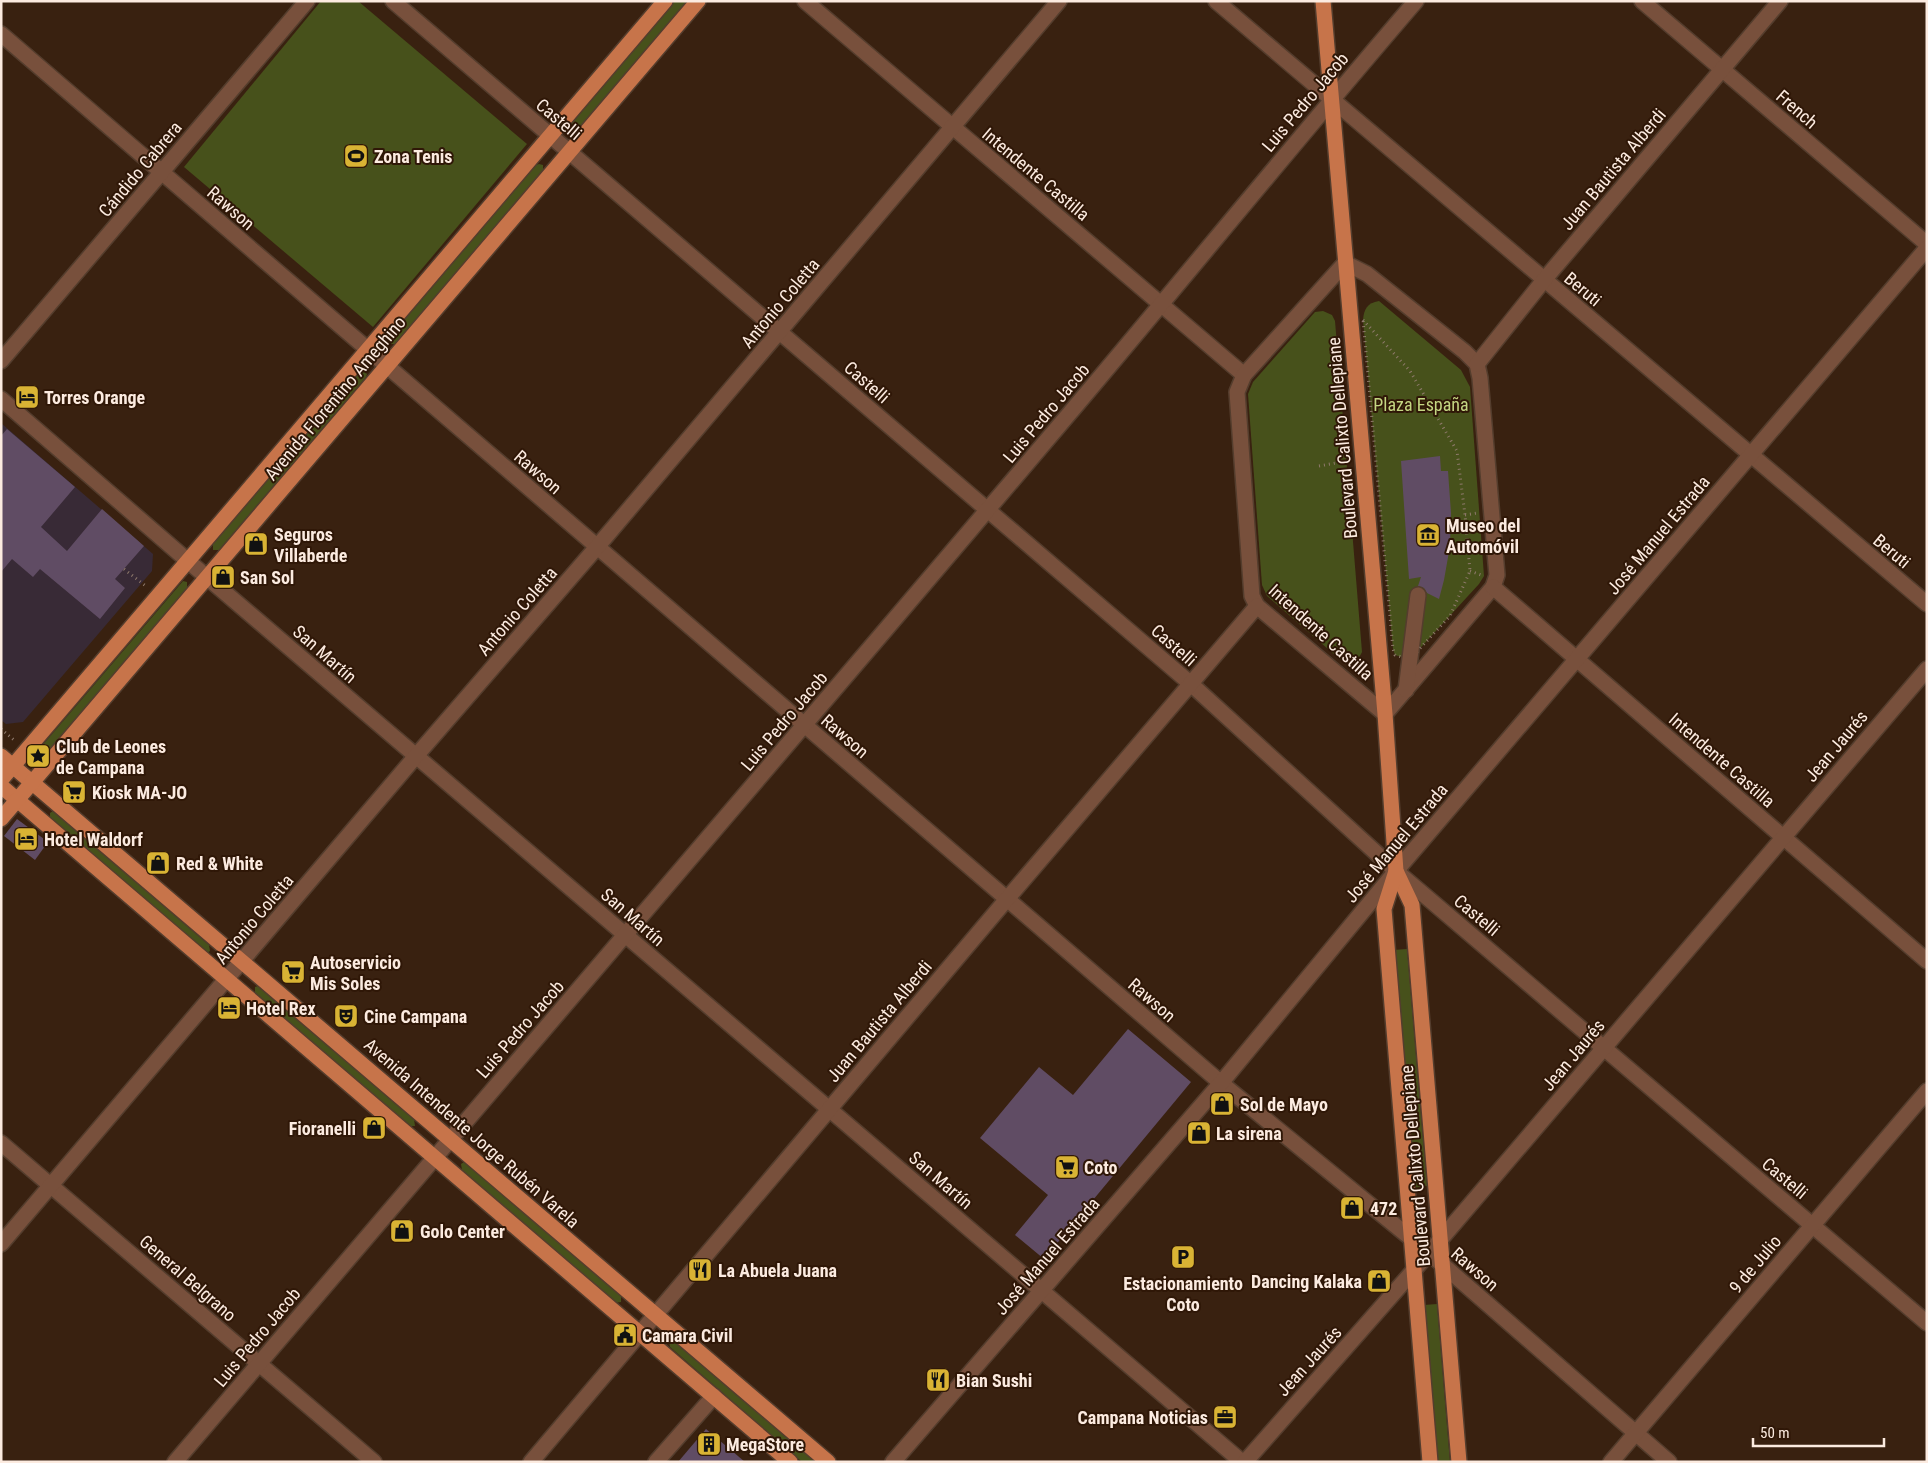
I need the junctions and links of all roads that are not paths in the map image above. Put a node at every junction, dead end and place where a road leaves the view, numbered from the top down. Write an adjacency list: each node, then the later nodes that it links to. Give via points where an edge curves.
1 (307, 1): 18 (street, Cándido Cabrera)
2 (393, 1): 16 (street, Castelli)
3 (665, 1): 16 (main road, Avenida Florentino Ameghino)
4 (698, 1): 17 (main road, Avenida Florentino Ameghino)
5 (805, 1): 15 (street, Intendente Castilla)
6 (1059, 1): 15 (street, Antonio Coletta)
7 (1216, 1): 14 (street, Beruti)
8 (1323, 1): 14 (main road, Boulevard Calixto Dellepiane)
9 (1416, 1): 14 (street, Luis Pedro Jacob)
10 (1642, 1): 13 (street, French)
11 (1780, 1): 13 (street, Juan Bautista Alberdi)
12 (1, 34): 18 (street, Rawson)
13 (1722, 70): 19 (street, French); 22 (street, Juan Bautista Alberdi)
14 (1331, 100): 21 (main road, Boulevard Calixto Dellepiane); 22 (street, Beruti); 23 (street, Luis Pedro Jacob)
15 (953, 128): 23 (street, Intendente Castilla); 24 (street, Antonio Coletta)
16 (550, 136): 17 (street, Castelli); 25 (main road, Avenida Florentino Ameghino)
17 (569, 152): 24 (street, Castelli); 28 (main road, Avenida Florentino Ameghino)
18 (161, 172): 25 (street, Rawson); 26 (street, Cándido Cabrera)
19 (1927, 244)
20 (1927, 248): 31 (street, José Manuel Estrada)
21 (1345, 263): 27 (street, via 1367,274); 29 (street, Intendente Castilla); 44 (main road, Boulevard Calixto Dellepiane)
22 (1544, 280): 27 (street, Juan Bautista Alberdi); 31 (street, Beruti)
23 (1161, 306): 29 (street, Intendente Castilla); 32 (street, Luis Pedro Jacob)
24 (780, 332): 32 (street, Castelli); 33 (street, Antonio Coletta)
25 (368, 350): 28 (street, Rawson); 34 (main road, Avenida Florentino Ameghino)
26 (1, 361)
27 (1477, 364): 36 (street, via 1498,575)
28 (387, 366): 33 (street, Rawson); 35 (main road, Avenida Florentino Ameghino)
29 (1244, 375): 39 (street, Intendente Castilla, via 1237,392 1252,596)
30 (1, 399): 34 (street, San Martín)
31 (1750, 455): 38 (street, Beruti); 40 (street, José Manuel Estrada)
32 (988, 510): 42 (street, Castelli); 45 (street, Luis Pedro Jacob)
33 (597, 547): 45 (street, Rawson); 47 (street, Antonio Coletta)
34 (188, 561): 35 (street, San Martín); 48 (main road, Avenida Florentino Ameghino)
35 (207, 577): 47 (street, San Martín); 50 (main road, Avenida Florentino Ameghino)
36 (1488, 582): 40 (street, Intendente Castilla); 43 (street)
37 (1418, 595): 43 (street)
38 (1927, 604)
39 (1258, 606): 42 (street, Juan Bautista Alberdi); 44 (street, Intendente Castilla)
40 (1576, 660): 54 (street, Intendente Castilla); 55 (street, José Manuel Estrada)
41 (1927, 669): 54 (street, Jean Jaurés)
42 (1191, 684): 55 (street, Castelli); 56 (street, Juan Bautista Alberdi)
43 (1406, 690): 44 (street)
44 (1385, 714): 55 (main road, Boulevard Calixto Dellepiane)
45 (804, 726): 56 (street, Rawson); 57 (street, Luis Pedro Jacob)
46 (1, 756): 48 (main road, Avenida Intendente Jorge Rubén Varela)
47 (416, 756): 57 (street, San Martín); 59 (street, Antonio Coletta)
48 (13, 766): 49 (main road, Avenida Florentino Ameghino); 50 (main road, Avenida Intendente Jorge Rubén Varela)
49 (1, 780)
50 (32, 782): 52 (main road, Avenida Florentino Ameghino); 59 (main road, Avenida Intendente Jorge Rubén Varela)
51 (1, 786): 52 (main road)
52 (17, 800): 53 (main road, Avenida Florentino Ameghino); 60 (main road)
53 (1, 819)
54 (1783, 837): 58 (street, Intendente Castilla); 61 (street, Jean Jaurés)
55 (1396, 871): 61 (street, Castelli); 62 (street, José Manuel Estrada); 70 (main road, Boulevard Calixto Dellepiane, via 1384,909); 71 (main road, Boulevard Calixto Dellepiane, via 1412,905)
56 (1006, 899): 62 (street, Rawson); 64 (street, Juan Bautista Alberdi)
57 (626, 936): 64 (street, San Martín); 65 (street, Luis Pedro Jacob)
58 (1927, 961)
59 (243, 962): 60 (street, Antonio Coletta); 65 (main road, Avenida Intendente Jorge Rubén Varela)
60 (228, 980): 67 (main road); 68 (street, Antonio Coletta)
61 (1604, 1048): 69 (street, Castelli); 71 (street, Jean Jaurés)
62 (1220, 1083): 70 (street, Rawson); 76 (street, José Manuel Estrada)
63 (1927, 1091): 69 (street, 9 de Julio)
64 (829, 1109): 76 (street, San Martín); 77 (street, Juan Bautista Alberdi)
65 (450, 1139): 67 (street, Luis Pedro Jacob); 77 (main road, Avenida Intendente Jorge Rubén Varela)
66 (1, 1143): 68 (street, General Belgrano)
67 (435, 1157): 79 (main road); 80 (street, Luis Pedro Jacob)
68 (51, 1186): 72 (street, Antonio Coletta); 80 (street, General Belgrano)
69 (1812, 1226): 78 (street, Castelli); 82 (street, 9 de Julio)
70 (1412, 1239): 73 (street, Rawson); 75 (main road, Boulevard Calixto Dellepiane)
71 (1440, 1240): 73 (street, Jean Jaurés); 74 (main road, Boulevard Calixto Dellepiane)
72 (1, 1244)
73 (1429, 1254): 74 (street, Rawson); 75 (street, Jean Jaurés)
74 (1442, 1265): 82 (street, Rawson); 92 (main road, Boulevard Calixto Dellepiane)
75 (1414, 1270): 90 (street, Jean Jaurés); 91 (main road, Boulevard Calixto Dellepiane)
76 (1042, 1291): 89 (street, José Manuel Estrada); 90 (street, San Martín)
77 (656, 1315): 79 (street, Juan Bautista Alberdi); 88 (main road, Avenida Intendente Jorge Rubén Varela)
78 (1927, 1323)
79 (641, 1334): 81 (main road); 85 (street, Juan Bautista Alberdi)
80 (259, 1363): 83 (street, Luis Pedro Jacob); 84 (street, General Belgrano)
81 (714, 1396): 86 (street); 87 (main road)
82 (1635, 1433): 93 (street, 9 de Julio); 94 (street, Rawson)
83 (175, 1462)
84 (374, 1462)
85 (531, 1462)
86 (656, 1462)
87 (790, 1462)
88 (828, 1462)
89 (893, 1462)
90 (1243, 1462)
91 (1430, 1462)
92 (1459, 1462)
93 (1611, 1462)
94 (1669, 1462)

